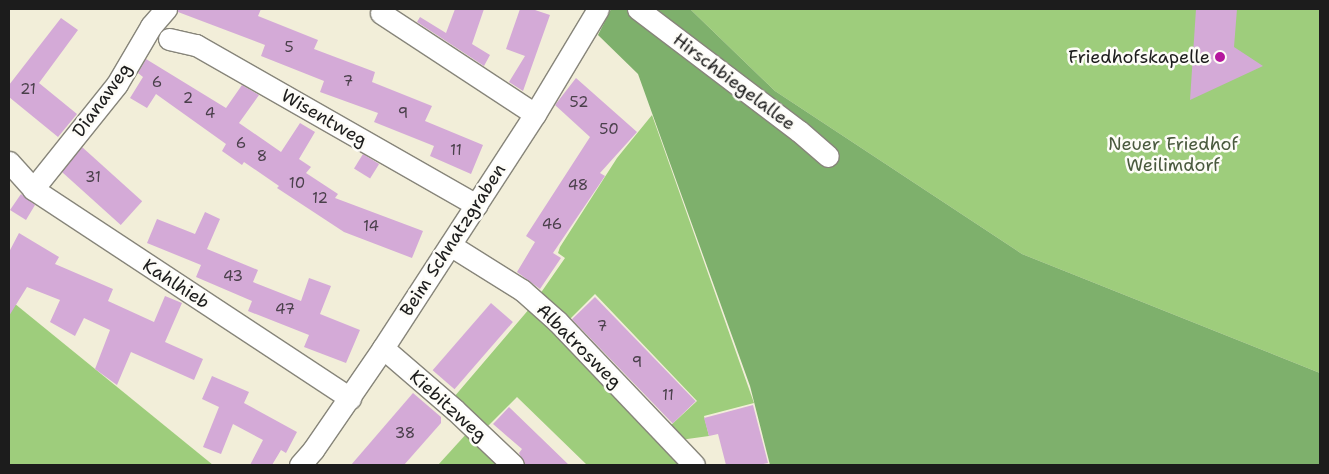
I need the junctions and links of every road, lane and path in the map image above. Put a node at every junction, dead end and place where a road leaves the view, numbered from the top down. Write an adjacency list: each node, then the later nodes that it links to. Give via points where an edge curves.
1 (166, 9): 9 (street, Dianaweg, via 151,26 117,84)
2 (598, 9): 6 (street, Beim Schnatzgraben)
3 (638, 9): 7 (street, Hirschbiegelallee)
4 (381, 13): 6 (street)
5 (169, 39): 10 (street, Wisentweg, via 196,45)
6 (535, 114): 10 (street, Beim Schnatzgraben)
7 (828, 156)
8 (9, 162): 9 (street, Kahlhieb)
9 (33, 189): 13 (street, Kahlhieb)
10 (476, 205): 11 (street, Beim Schnatzgraben)
11 (450, 245): 12 (street, Beim Schnatzgraben); 16 (street, Albatrosweg, via 522,290 558,322)
12 (383, 348): 13 (street, Beim Schnatzgraben); 15 (street, Kiebitzweg, via 456,410)
13 (350, 398): 14 (street, Beim Schnatzgraben)
14 (300, 465)
15 (512, 465)
16 (694, 465)

